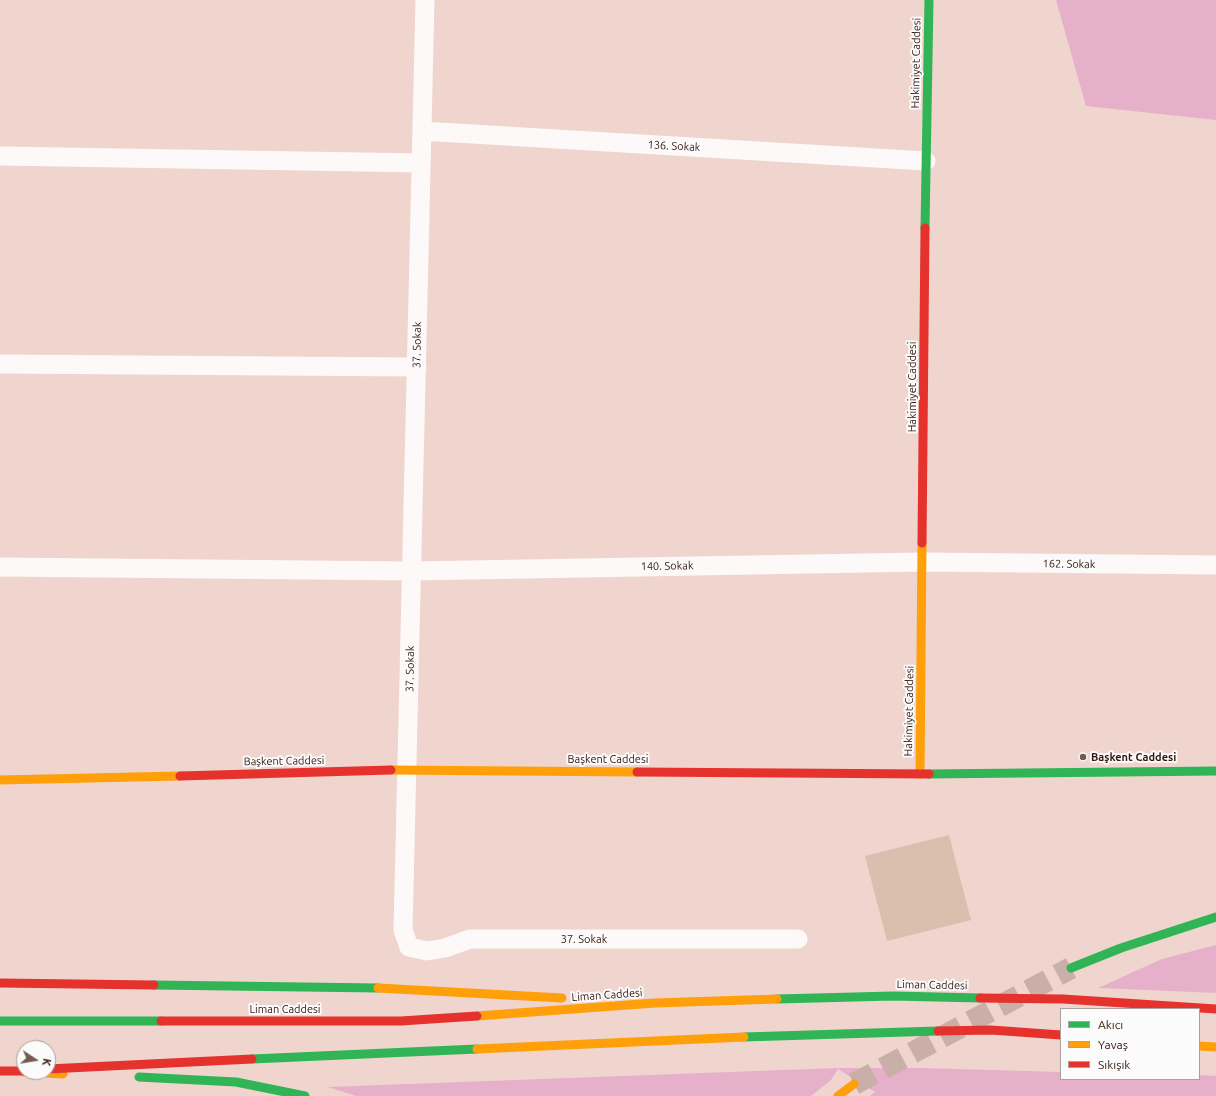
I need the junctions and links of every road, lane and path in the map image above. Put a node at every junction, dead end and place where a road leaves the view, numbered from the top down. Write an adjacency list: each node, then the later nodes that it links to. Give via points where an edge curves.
1 (425, 0): 3 (street, 37. Sokak)
2 (929, 0): 5 (main road, Hakimiyet Caddesi)
3 (422, 131): 5 (street, 136. Sokak); 6 (street, 37. Sokak)
4 (0, 156): 6 (street)
5 (926, 161): 9 (main road, Hakimiyet Caddesi)
6 (421, 164): 8 (street, 37. Sokak)
7 (0, 364): 8 (street)
8 (417, 367): 12 (street, 37. Sokak)
9 (922, 562): 10 (street, 162. Sokak); 12 (street, 140. Sokak); 15 (main road, Hakimiyet Caddesi)
10 (1216, 566)
11 (0, 567): 12 (street, 140. Sokak)
12 (412, 571): 13 (street, 37. Sokak)
13 (408, 770): 15 (main road, Başkent Caddesi); 16 (main road, Başkent Caddesi); 18 (street, 37. Sokak, via 403,930 410,947 427,951 470,939)
14 (1216, 771): 15 (main road, Başkent Caddesi)
15 (920, 774)
16 (0, 780)
17 (1216, 917): 19 (main road, via 1121,948)
18 (798, 939)
19 (1071, 968)
20 (0, 983): 21 (main road, via 361,987)
21 (567, 998)
22 (583, 999): 23 (main road)
23 (655, 1003): 24 (main road, Liman Caddesi, via 893,996 1063,999); 25 (main road, Liman Caddesi, via 401,1021)
24 (1216, 1009)
25 (0, 1021)
26 (1060, 1035): 29 (main road, via 991,1030 801,1035)
27 (1200, 1046): 28 (main road)
28 (1216, 1047)
29 (56, 1069)
30 (4, 1071): 31 (main road)
31 (16, 1072)
32 (56, 1074): 33 (main road)
33 (103, 1076)
34 (126, 1077): 36 (main road, via 236,1082)
35 (854, 1084): 37 (main road)
36 (305, 1096)
37 (838, 1096)

